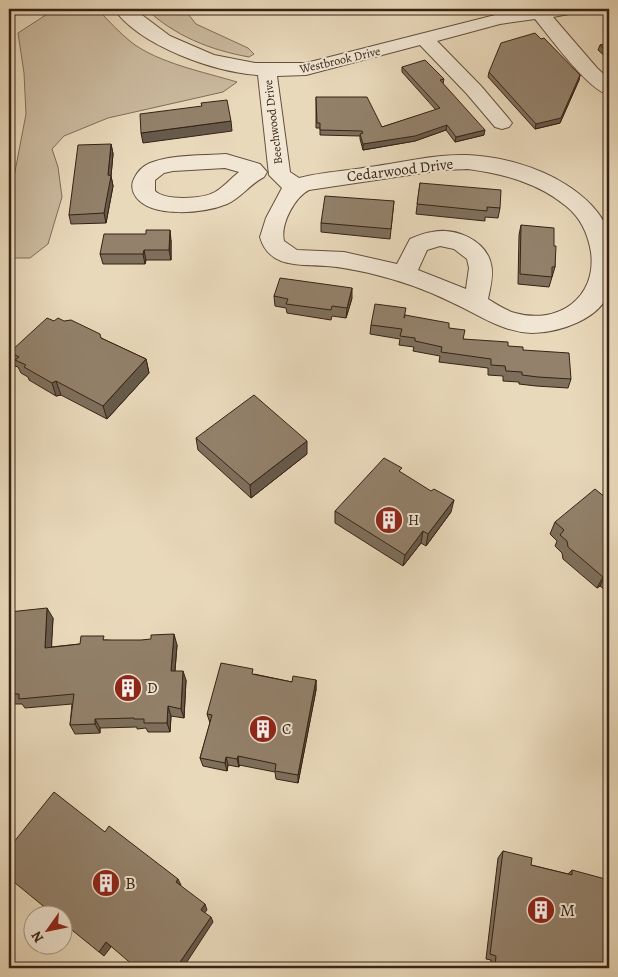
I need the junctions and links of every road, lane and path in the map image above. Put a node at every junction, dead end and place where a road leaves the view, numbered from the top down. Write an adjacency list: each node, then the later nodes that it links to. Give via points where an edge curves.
1 (123, 9): 5 (street, Westbrook Drive, via 144,28 186,53 225,65)
2 (568, 9): 3 (street, Westbrook Drive)
3 (538, 12): 4 (street, Westbrook Drive); 6 (street)
4 (425, 39): 5 (street, Westbrook Drive, via 306,69); 7 (street)
5 (267, 70): 9 (street, Beechwood Drive)
6 (605, 80)
7 (502, 123)
8 (256, 172): 9 (street, Beechwood Drive, via 264,170)
9 (286, 182): 10 (street, via 290,193 271,234 279,250 293,257 320,257); 11 (street, Cedarwood Drive, via 443,163 489,164 514,169 548,184 568,196 593,223 600,238 604,270 600,286 580,311 558,322 523,323 496,316)
10 (404, 274): 11 (street, Cedarwood Drive); 11 (street, via 418,245 432,239 464,244 477,256 480,264)
11 (475, 303)

